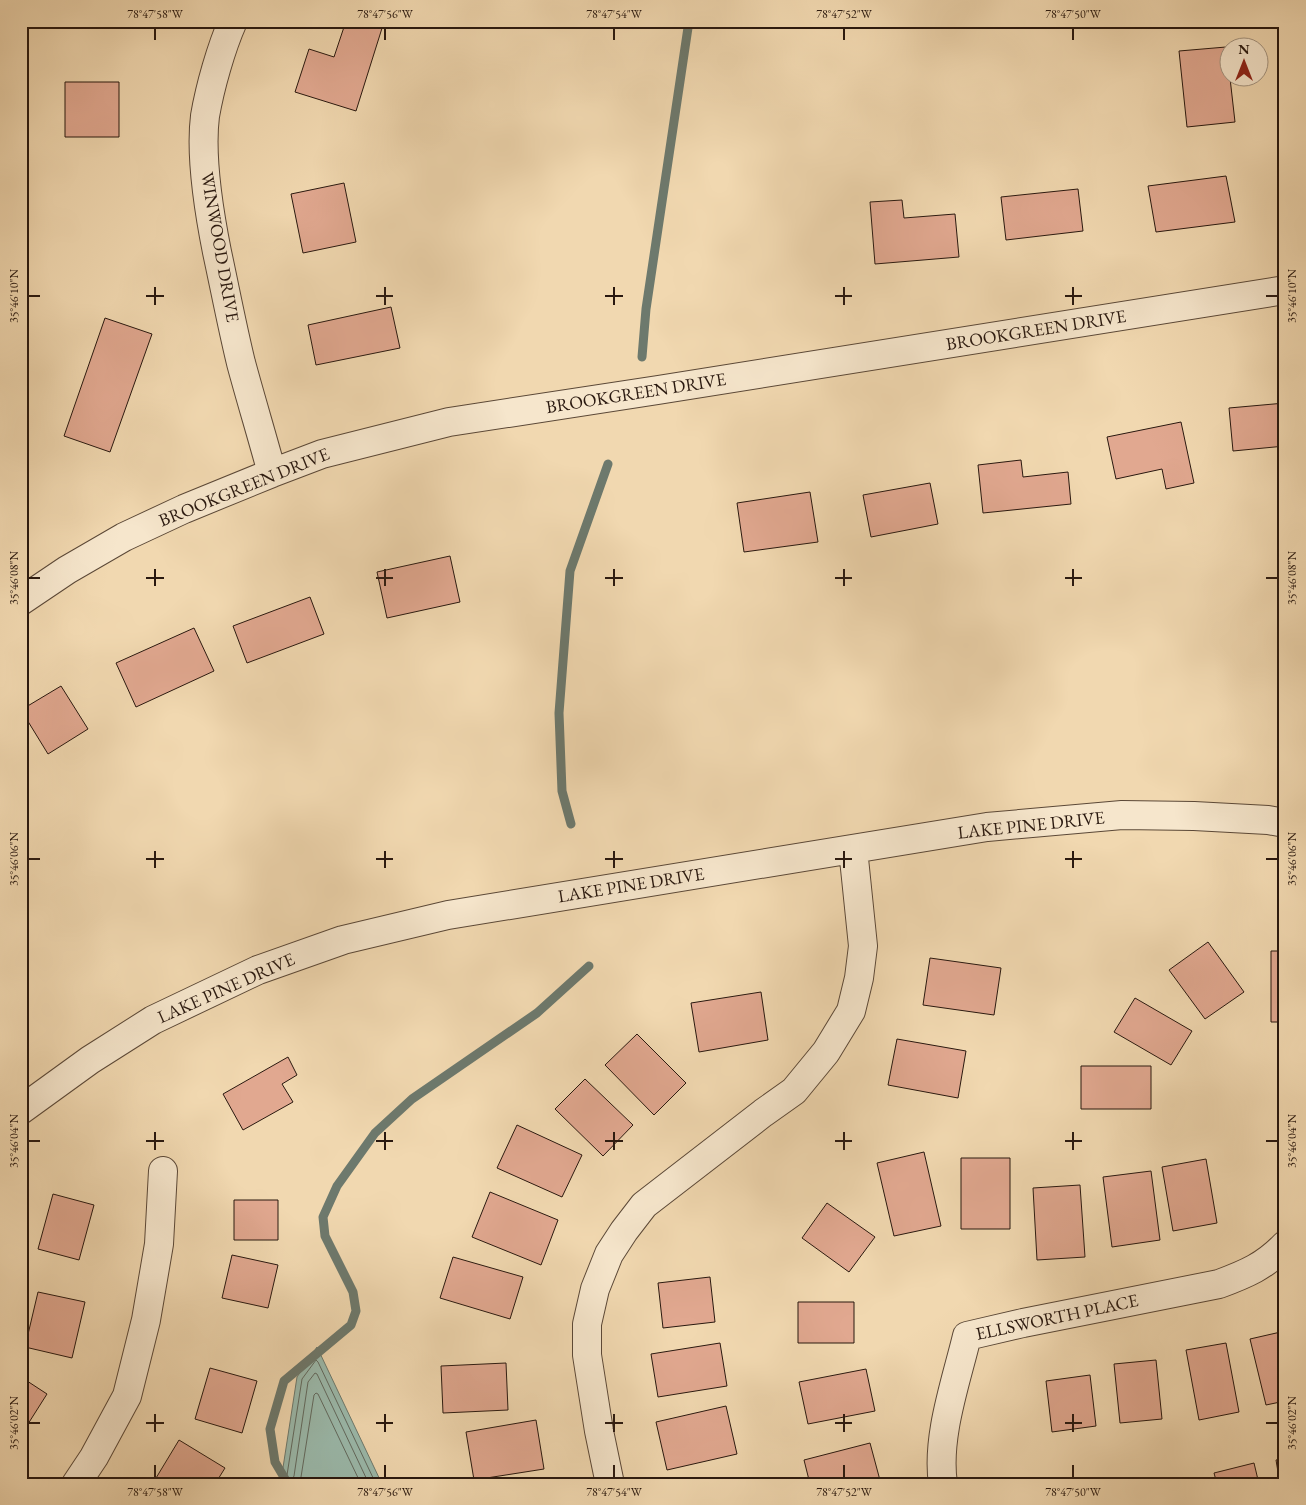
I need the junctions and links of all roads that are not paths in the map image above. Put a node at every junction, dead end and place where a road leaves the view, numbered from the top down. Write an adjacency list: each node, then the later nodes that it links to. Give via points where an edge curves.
1 (226, 23): 3 (street, WINWOOD DRIVE, via 205,117 207,186 229,311)
2 (1285, 290): 3 (street, BROOKGREEN DRIVE, via 449,422 322,454)
3 (272, 473): 4 (street, BROOKGREEN DRIVE, via 124,537)
4 (21, 601)
5 (1285, 823): 6 (street, LAKE PINE DRIVE, via 1194,816 1122,816 988,827)
6 (853, 850): 7 (street, LAKE PINE DRIVE, via 448,915 343,940 258,970 153,1020); 11 (street, via 863,946 852,1011 826,1052 794,1091 644,1205 609,1254 595,1289 587,1324 587,1355 598,1431)
7 (21, 1110)
8 (163, 1172): 10 (street, via 156,1263 127,1396 94,1458)
9 (1285, 1245): 12 (street, ELLSWORTH PLACE, via 1250,1272 1219,1284 967,1336 946,1422 941,1469)
10 (76, 1484)
11 (610, 1484)
12 (943, 1484)

